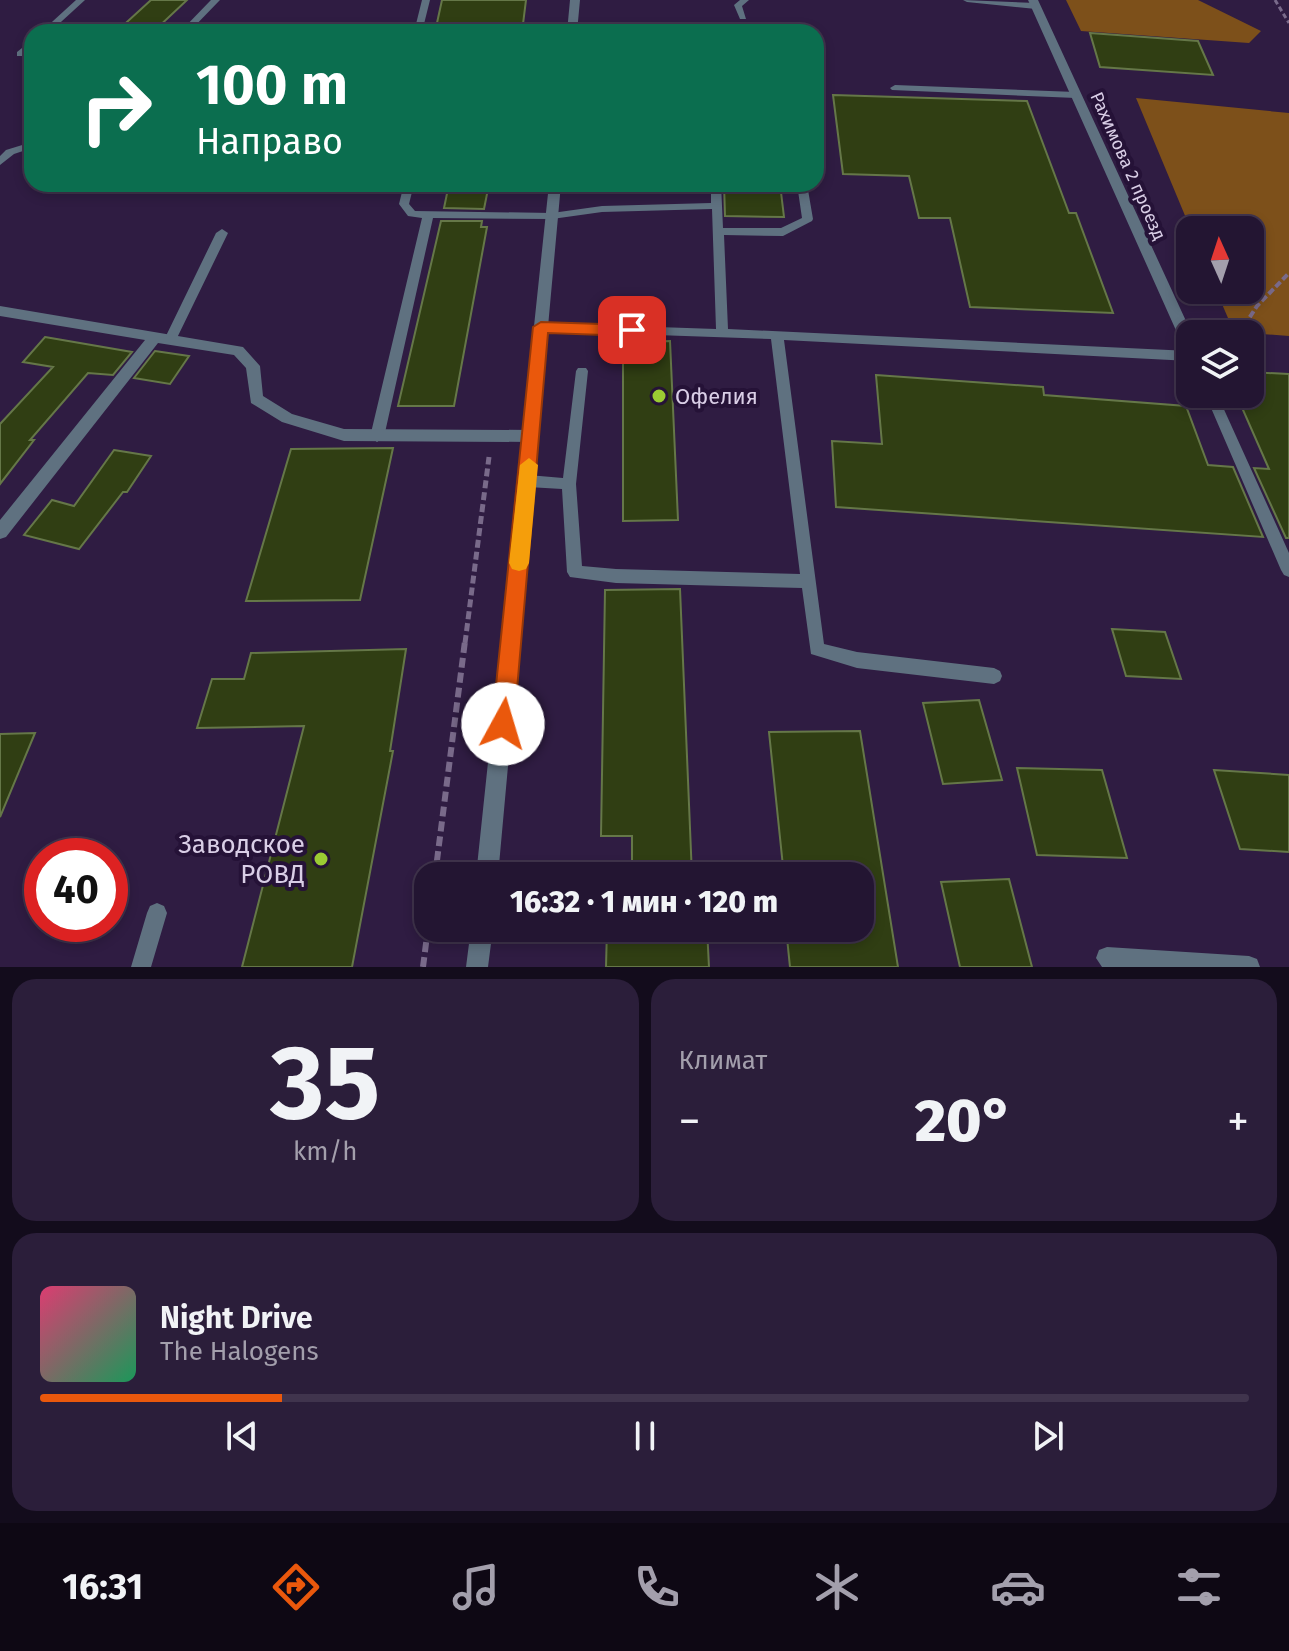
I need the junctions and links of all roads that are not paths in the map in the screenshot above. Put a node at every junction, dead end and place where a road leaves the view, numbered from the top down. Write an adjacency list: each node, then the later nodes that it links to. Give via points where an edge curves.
1 (81, 0): 9 (lane)
2 (216, 0): 10 (lane)
3 (426, 0): 11 (lane)
4 (575, 0): 12 (street)
5 (745, 0): 8 (lane, via 738,5)
6 (967, 0): 7 (lane)
7 (1035, 3): 16 (street, Рахимова 2 проезд)
8 (743, 17)
9 (54, 24)
10 (192, 24)
11 (420, 24)
12 (573, 24)
13 (24, 50): 14 (lane)
14 (20, 54)
15 (895, 88): 16 (lane)
16 (1076, 95): 29 (street, Рахимова 2 проезд)
17 (24, 148): 18 (lane)
18 (0, 162)
19 (407, 192): 24 (lane, via 404,204 412,214)
20 (554, 192): 25 (street)
21 (716, 192): 23 (lane)
22 (803, 192): 26 (lane, via 808,219 783,232)
23 (716, 206): 25 (lane); 26 (lane)
24 (428, 214): 25 (lane); 38 (lane)
25 (552, 216): 30 (street)
26 (717, 231): 31 (lane)
27 (222, 233): 33 (lane)
28 (0, 311): 33 (street)
29 (1178, 320)
30 (541, 327): 31 (lane); 37 (street)
31 (722, 334): 32 (lane)
32 (777, 335): 34 (lane); 43 (lane)
33 (163, 338): 38 (street, via 238,351 253,366 256,399 287,418 344,435); 41 (street)
34 (1176, 355)
35 (582, 371): 40 (lane)
36 (1217, 408): 42 (lane)
37 (532, 436): 38 (street); 39 (street)
38 (377, 437)
39 (528, 481): 40 (lane); 45 (street)
40 (569, 484): 43 (lane, via 575,572)
41 (0, 532)
42 (1289, 570)
43 (809, 581): 44 (lane, via 817,649 857,660)
44 (994, 676)
45 (488, 862)
46 (157, 913): 49 (lane)
47 (480, 942): 50 (street)
48 (1107, 958): 51 (street)
49 (141, 967)
50 (477, 967)
51 (1249, 967)

